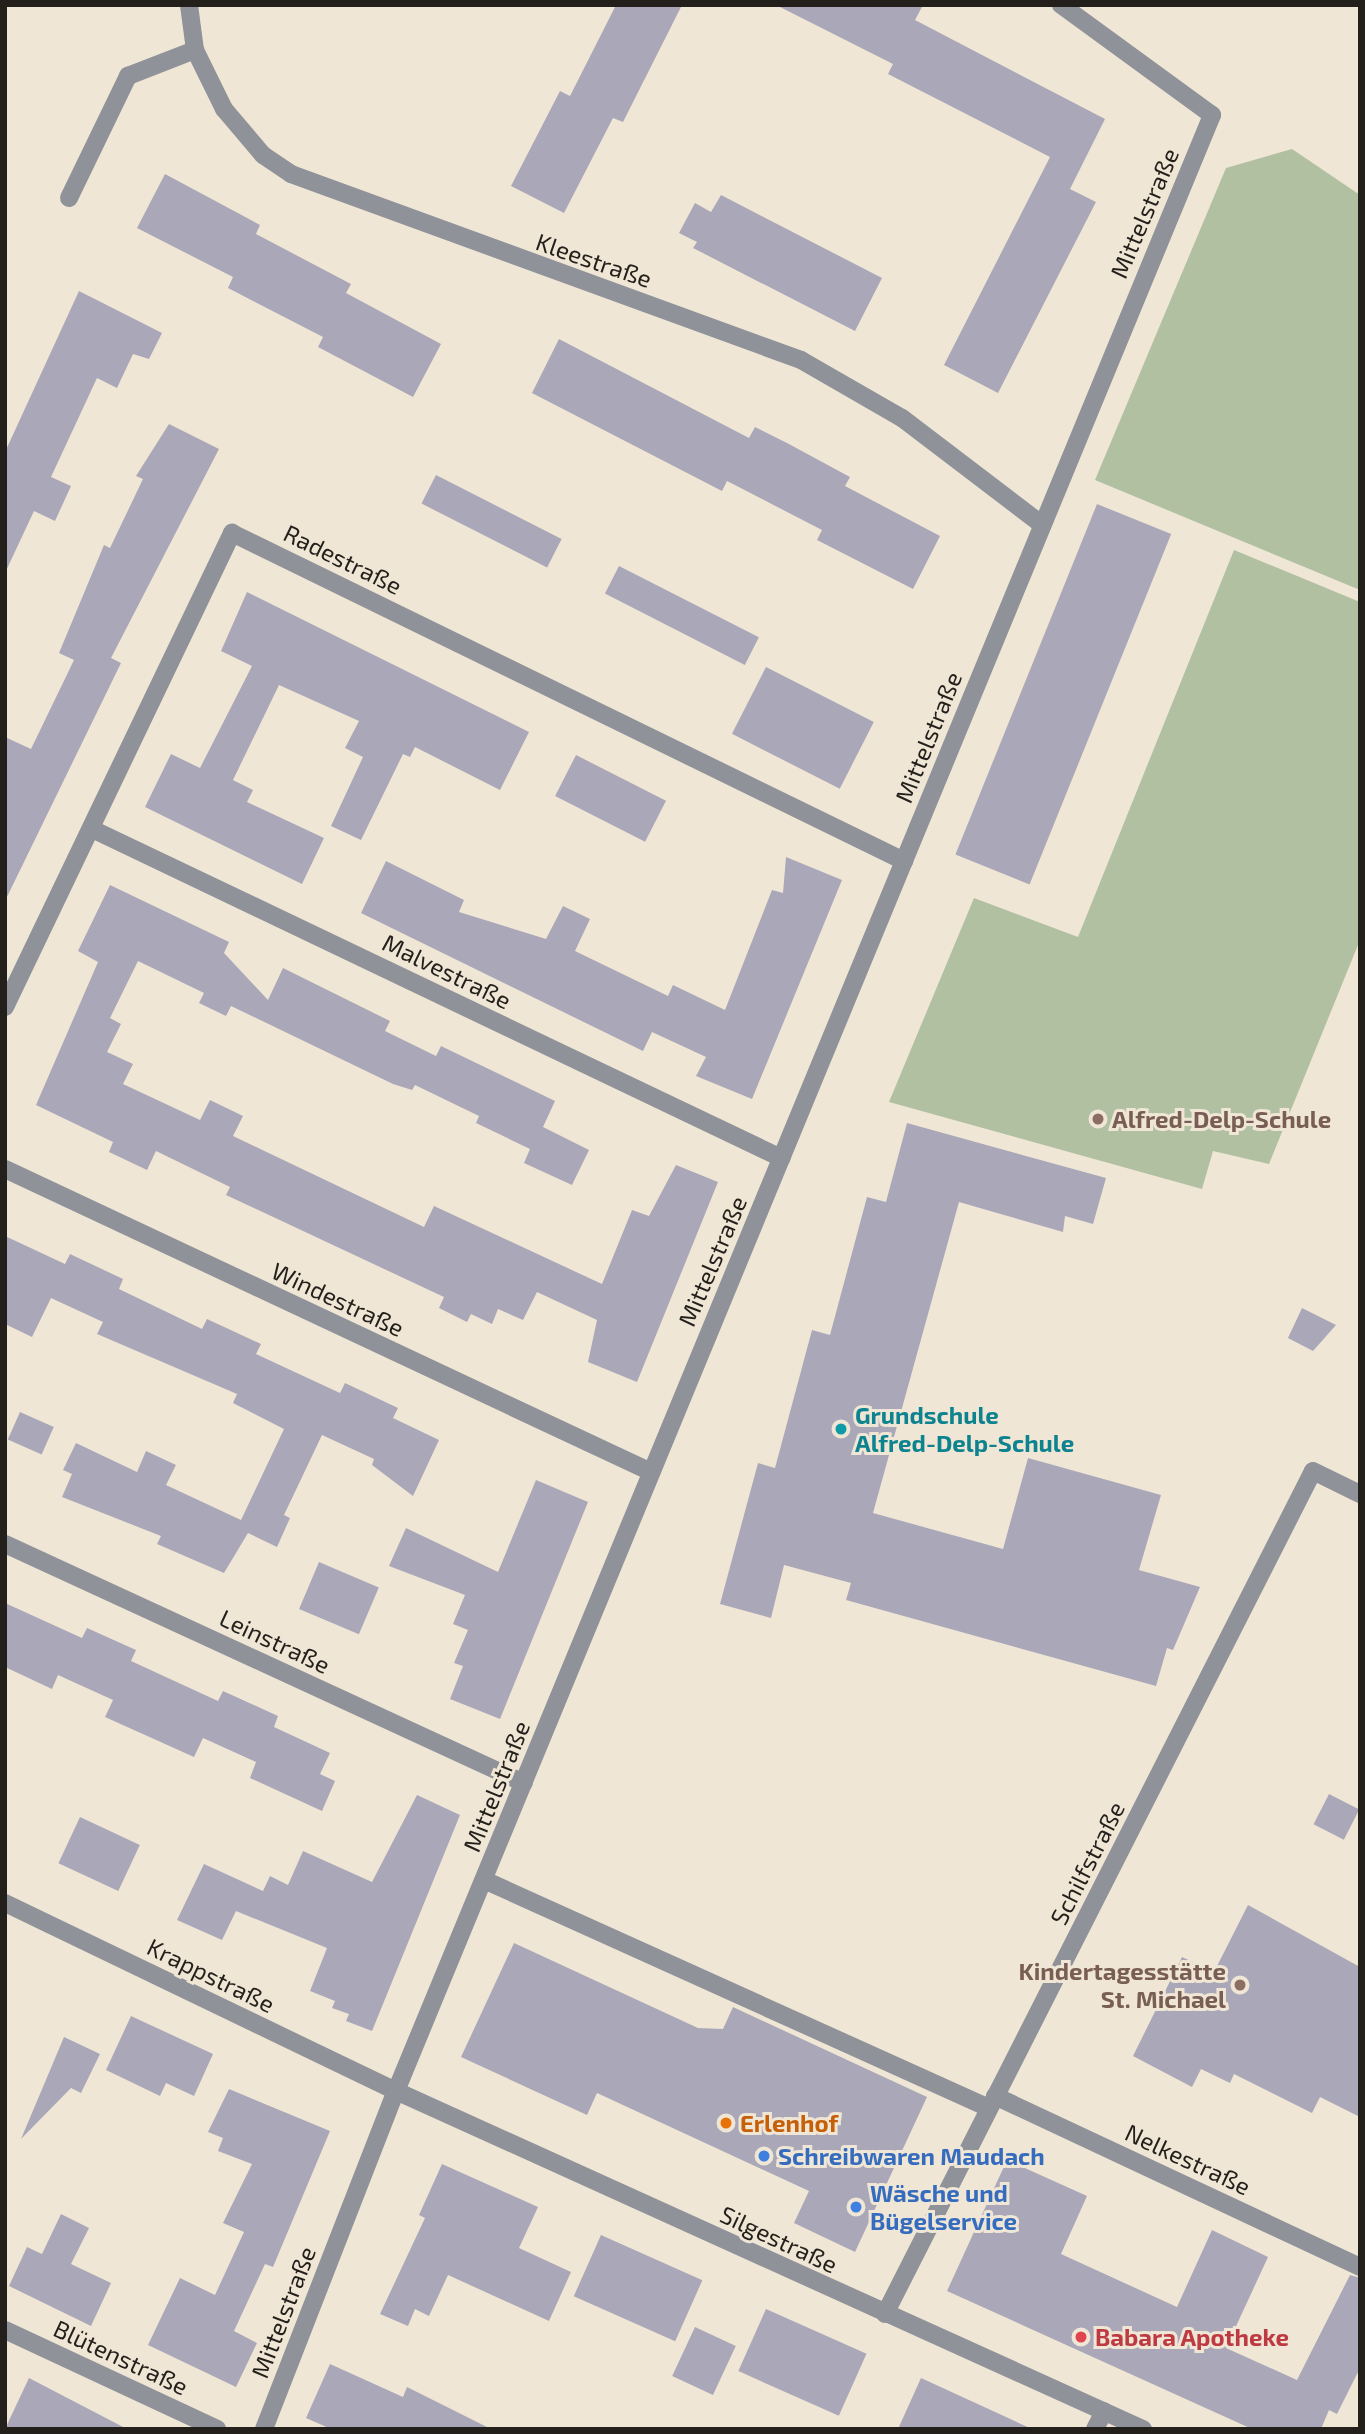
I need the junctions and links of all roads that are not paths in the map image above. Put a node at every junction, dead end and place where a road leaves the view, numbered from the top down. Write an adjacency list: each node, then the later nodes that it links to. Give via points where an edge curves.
1 (189, 5): 3 (street, Kleestraße)
2 (1061, 5): 5 (street, Mittelstraße, via 1212,116)
3 (195, 50): 4 (street, via 128,76); 5 (street, Kleestraße, via 242,134 291,174 801,360 902,418)
4 (69, 198)
5 (1041, 524): 7 (street, Mittelstraße)
6 (92, 829): 7 (street, Radestraße, via 232,533); 8 (street, Radestraße); 9 (street, Malvestraße)
7 (904, 861): 9 (street, Mittelstraße)
8 (5, 1007)
9 (781, 1158): 11 (street, Mittelstraße)
10 (5, 1169): 11 (street, Windestraße)
11 (651, 1472): 14 (street, Mittelstraße)
12 (1360, 1494): 18 (street, Schilfstraße, via 1313,1471)
13 (5, 1544): 14 (street, Leinstraße)
14 (524, 1783): 15 (street, Mittelstraße)
15 (484, 1880): 17 (street, Mittelstraße); 18 (street, Nelkestraße)
16 (5, 1903): 17 (street, Krappstraße)
17 (396, 2091): 20 (street, Silgestraße); 24 (street, Mittelstraße)
18 (992, 2102): 19 (street, Nelkestraße); 20 (street, Schilfstraße)
19 (1360, 2267)
20 (885, 2314): 22 (street, Silgestraße)
21 (5, 2330): 23 (street, Blütenstraße)
22 (1104, 2411): 25 (street); 26 (street, Silgestraße)
23 (217, 2429)
24 (264, 2429)
25 (1095, 2429)
26 (1143, 2429)

